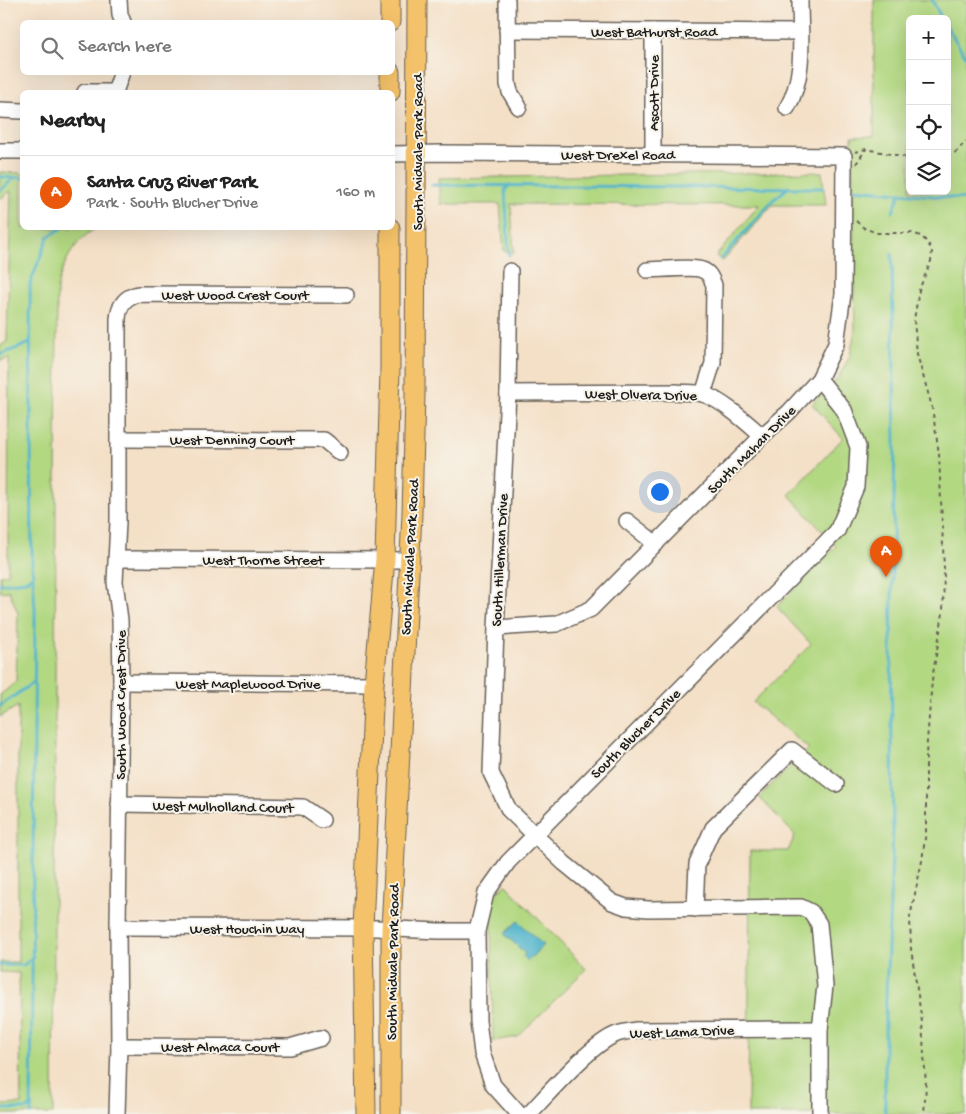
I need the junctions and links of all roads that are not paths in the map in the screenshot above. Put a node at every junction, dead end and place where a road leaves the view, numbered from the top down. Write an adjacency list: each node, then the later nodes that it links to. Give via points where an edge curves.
1 (119, 0): 6 (street)
2 (390, 0): 7 (main road)
3 (417, 0): 21 (main road, South Midvale Park Road)
4 (507, 0): 8 (street)
5 (800, 0): 10 (street)
6 (122, 20)
7 (390, 20)
8 (507, 30): 9 (street, West Bathurst Road); 15 (street, via 508,84)
9 (653, 31): 10 (street, West Bathurst Road); 23 (street, Ascott Drive)
10 (800, 32): 16 (street, via 798,83)
11 (121, 75): 13 (street)
12 (390, 75): 14 (main road, South Midvale Park Road)
13 (117, 90)
14 (390, 90)
15 (519, 107)
16 (787, 108)
17 (0, 110): 18 (street)
18 (20, 111)
19 (0, 151): 20 (street)
20 (20, 151)
21 (418, 153): 22 (street, West Drexel Road); 23 (street, West Drexel Road); 40 (main road, South Midvale Park Road, via 417,343)
22 (395, 154)
23 (653, 155): 24 (street, West Drexel Road)
24 (844, 156): 30 (street, South Mahan Drive, via 843,294 836,344)
25 (390, 230): 39 (main road, South Midvale Park Road)
26 (510, 270): 31 (street, South Hillerman Drive)
27 (647, 270): 32 (street, via 691,268 702,269 710,275 714,285 713,363)
28 (346, 295): 29 (street, West Wood Crest Court, via 143,294)
29 (124, 297): 34 (street, South Wood Crest Drive, via 118,320)
30 (819, 379): 33 (street, South Mahan Drive); 47 (street, South Blucher Drive, via 844,410 858,447 856,487 836,531)
31 (508, 393): 32 (street, West Olvera Drive); 41 (street, South Hillerman Drive)
32 (704, 394): 33 (street, West Olvera Drive, via 725,406)
33 (762, 436): 37 (street, South Mahan Drive)
34 (119, 439): 35 (street, West Denning Court, via 324,440); 38 (street, South Wood Crest Drive)
35 (340, 453)
36 (627, 521): 37 (street)
37 (656, 544): 41 (street, South Mahan Drive, via 591,609 556,624)
38 (117, 559): 39 (street, West Thorne Street); 42 (street, South Wood Crest Drive, via 115,582 120,620)
39 (385, 560): 40 (street, West Thorne Street); 43 (main road, South Midvale Park Road)
40 (409, 560): 50 (main road, South Midvale Park Road)
41 (496, 628): 47 (street, South Hillerman Drive, via 491,773 509,810)
42 (121, 682): 43 (street, West Maplewood Drive); 45 (street, South Wood Crest Drive)
43 (374, 684): 50 (main road, South Midvale Park Road)
44 (836, 784): 48 (street, via 792,750 713,828 696,864)
45 (119, 804): 46 (street, West Mulholland Court, via 303,807); 49 (street, South Wood Crest Drive)
46 (322, 820)
47 (535, 835): 48 (street, South Hillerman Drive, via 612,902 648,909); 51 (street, South Blucher Drive, via 508,862 486,893)
48 (696, 909): 52 (street, South Hillerman Drive, via 800,907 811,912 819,924 825,986)
49 (118, 927): 50 (street, West Houchin Way); 54 (street, South Wood Crest Drive)
50 (377, 929): 51 (street, West Houchin Way); 56 (main road, South Midvale Park Road); 57 (main road, South Midvale Park Road)
51 (476, 931): 58 (street, South Blucher Drive, via 482,1053 493,1085)
52 (820, 1029): 59 (street, West Lama Drive, via 636,1030 616,1034 590,1052); 60 (street, South Hillerman Drive)
53 (321, 1038): 54 (street, West Almaca Court, via 290,1047)
54 (119, 1046): 55 (street, South Wood Crest Drive)
55 (116, 1114)
56 (366, 1114)
57 (391, 1114)
58 (519, 1114)
59 (529, 1114)
60 (820, 1114)

